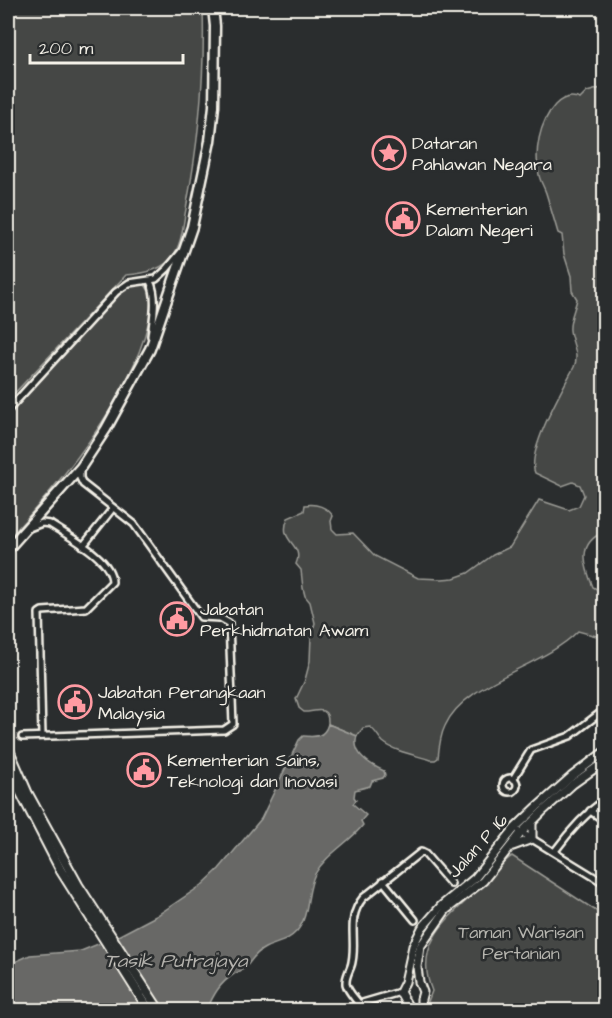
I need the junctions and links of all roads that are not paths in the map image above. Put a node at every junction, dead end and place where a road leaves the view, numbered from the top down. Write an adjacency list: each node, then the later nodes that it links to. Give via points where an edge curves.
1 (213, 8): 2 (main road, via 215,84 211,132)
2 (185, 248): 3 (street, via 161,275); 4 (main road)
3 (150, 281): 4 (street, via 154,306); 5 (street, via 129,283 116,292)
4 (150, 349): 6 (main road)
5 (8, 410)
6 (81, 467): 7 (street, via 83,484); 8 (main road)
7 (113, 508): 9 (street); 12 (street, via 134,524 201,617 220,618 229,623 233,724 224,730)
8 (28, 528): 9 (street, via 51,524); 10 (main road)
9 (83, 546): 12 (street, via 109,568 112,582 86,609 39,613)
10 (8, 549)
11 (604, 710): 18 (street, via 570,736 531,750)
12 (42, 736): 13 (street)
13 (22, 737)
14 (8, 748): 30 (main road)
15 (604, 752): 23 (street, Jalan P 16, via 571,777)
16 (604, 762): 22 (street, Jalan P 16, via 573,784)
17 (8, 768): 30 (main road, via 46,845)
18 (513, 779)
19 (604, 800): 20 (street)
20 (590, 811): 21 (street); 26 (street)
21 (604, 820)
22 (532, 823): 23 (street, Jalan P 16); 24 (street)
23 (518, 831): 24 (street); 25 (street, Jalan P 16); 32 (street, Jalan P 16, via 422,928)
24 (532, 839): 25 (street); 26 (street)
25 (508, 848): 33 (street, Jalan P 16, via 483,881 446,910 420,947)
26 (555, 851): 28 (street)
27 (383, 881): 29 (street, via 421,852); 31 (street); 37 (street, via 358,904 352,919 353,960 346,981)
28 (604, 883)
29 (451, 884)
30 (85, 903): 38 (main road); 39 (main road)
31 (415, 920)
32 (405, 982): 33 (street); 34 (street, Jalan P 16)
33 (419, 982): 35 (street, Jalan P 16)
34 (400, 992): 36 (street); 37 (street)
35 (421, 999): 36 (street); 42 (street, Jalan P 16)
36 (404, 1001): 41 (street)
37 (359, 1004): 40 (street)
38 (149, 1011)
39 (159, 1011)
40 (347, 1011)
41 (410, 1011)
42 (421, 1011)

